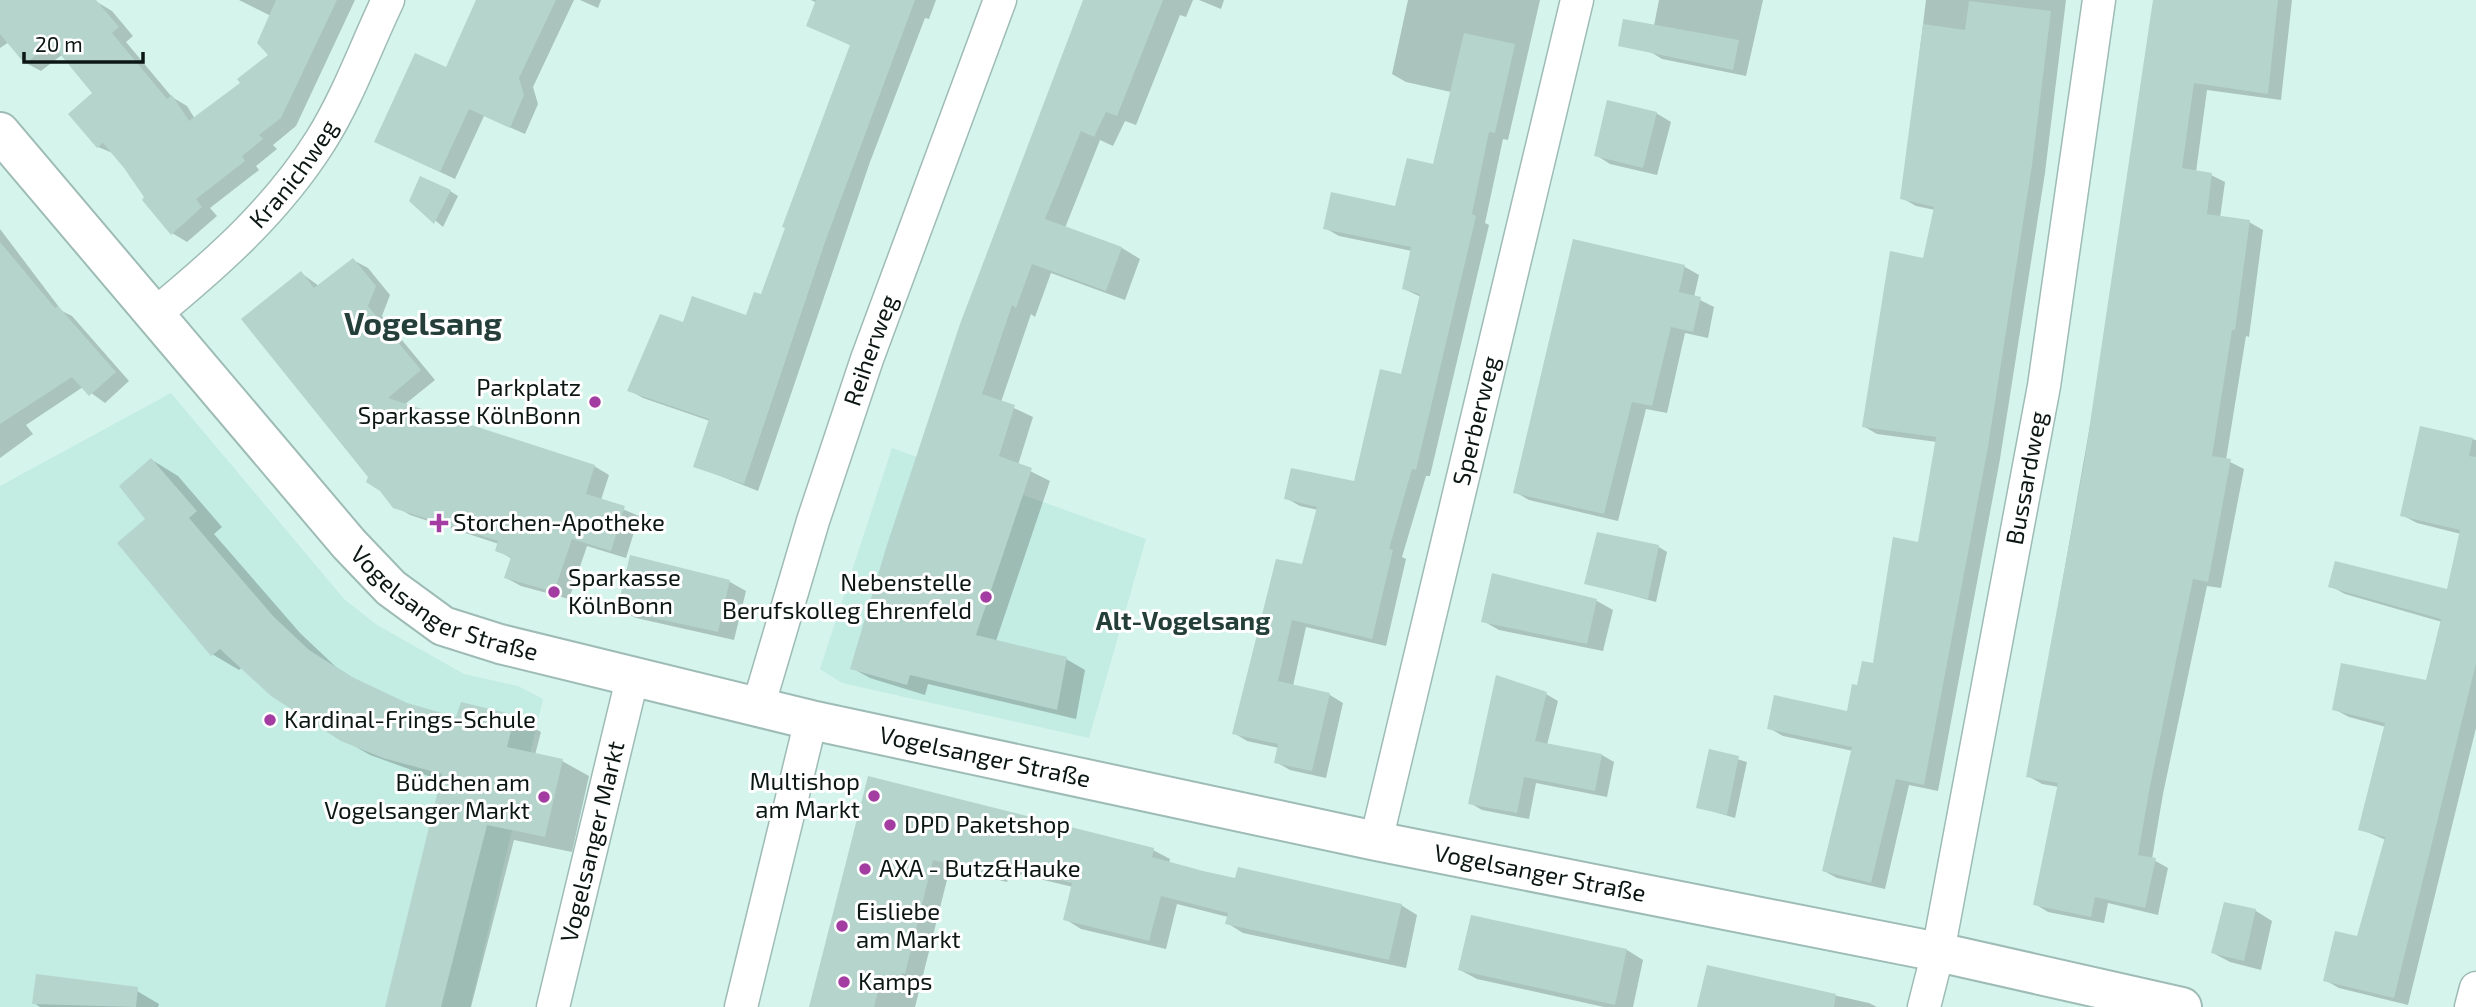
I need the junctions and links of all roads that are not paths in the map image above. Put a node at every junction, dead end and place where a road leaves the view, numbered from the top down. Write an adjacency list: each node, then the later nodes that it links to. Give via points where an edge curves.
1 (388, 0): 6 (street, Kranichweg, via 322,138 295,178 228,254)
2 (1000, 0): 8 (street, Reiherweg, via 867,359)
3 (1577, 0): 10 (street, Sperberweg)
4 (2099, 0): 11 (street, Bussardweg, via 2044,386)
5 (0, 132): 6 (street, Vogelsanger Straße)
6 (155, 314): 7 (street, Vogelsanger Straße, via 391,588 443,626)
7 (633, 675): 8 (street, Vogelsanger Straße); 13 (street, Vogelsanger Markt)
8 (758, 707): 9 (street, Vogelsanger Straße)
9 (811, 720): 10 (street, Vogelsanger Straße); 14 (street)
10 (1376, 841): 11 (street, Vogelsanger Straße)
11 (1938, 952): 15 (street, Bussardweg); 16 (street, Vogelsanger Straße)
12 (2476, 988): 17 (street)
13 (553, 1007)
14 (741, 1007)
15 (1924, 1007)
16 (2182, 1007)
17 (2472, 1007)

